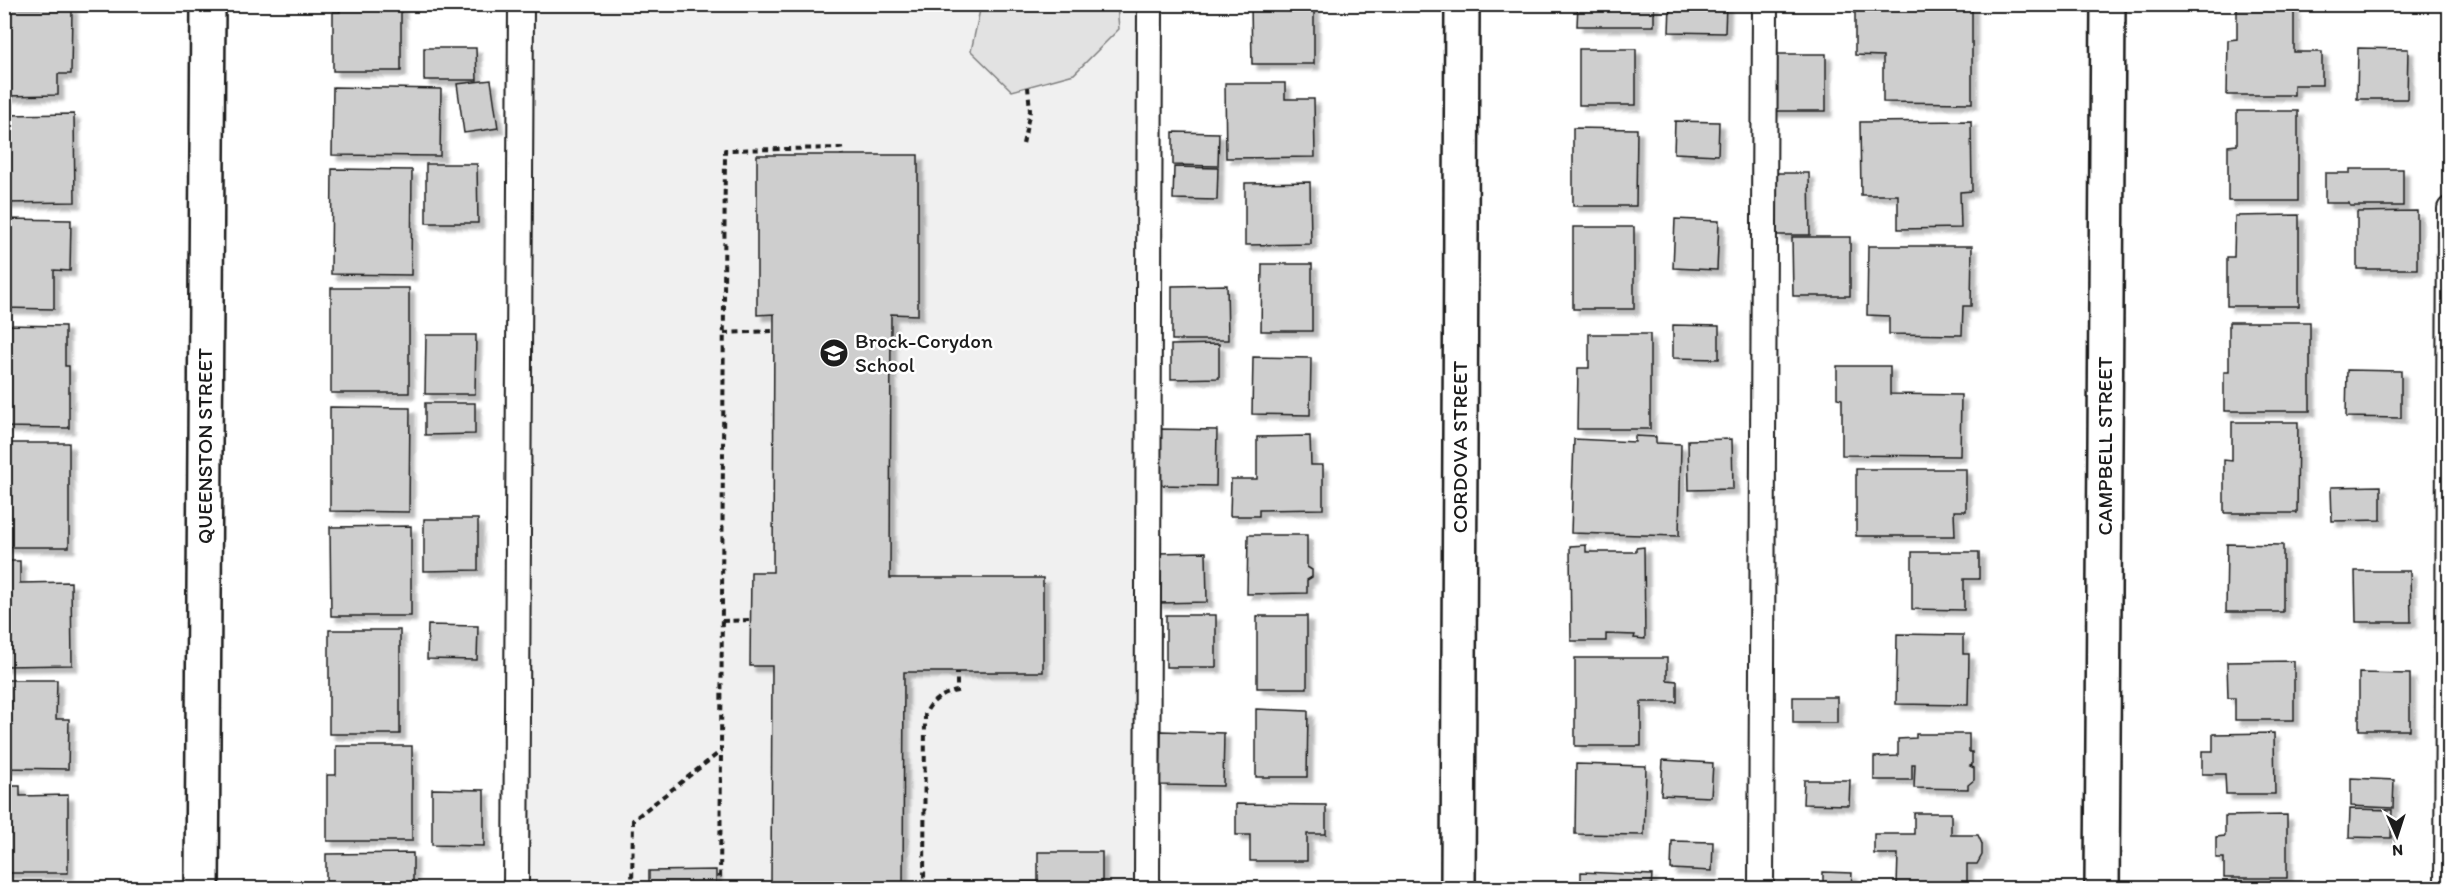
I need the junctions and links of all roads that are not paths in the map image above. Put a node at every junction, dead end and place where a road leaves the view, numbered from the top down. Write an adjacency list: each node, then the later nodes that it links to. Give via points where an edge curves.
1 (208, 4): 8 (street, QUEENSTON STREET)
2 (521, 4): 9 (lane)
3 (1149, 4): 10 (lane)
4 (1462, 4): 11 (street, CORDOVA STREET)
5 (1766, 4): 12 (lane)
6 (2108, 4): 13 (street, CAMPBELL STREET)
7 (2450, 209): 14 (lane)
8 (202, 888)
9 (516, 888)
10 (1147, 888)
11 (1458, 888)
12 (1761, 888)
13 (2102, 888)
14 (2446, 888)

